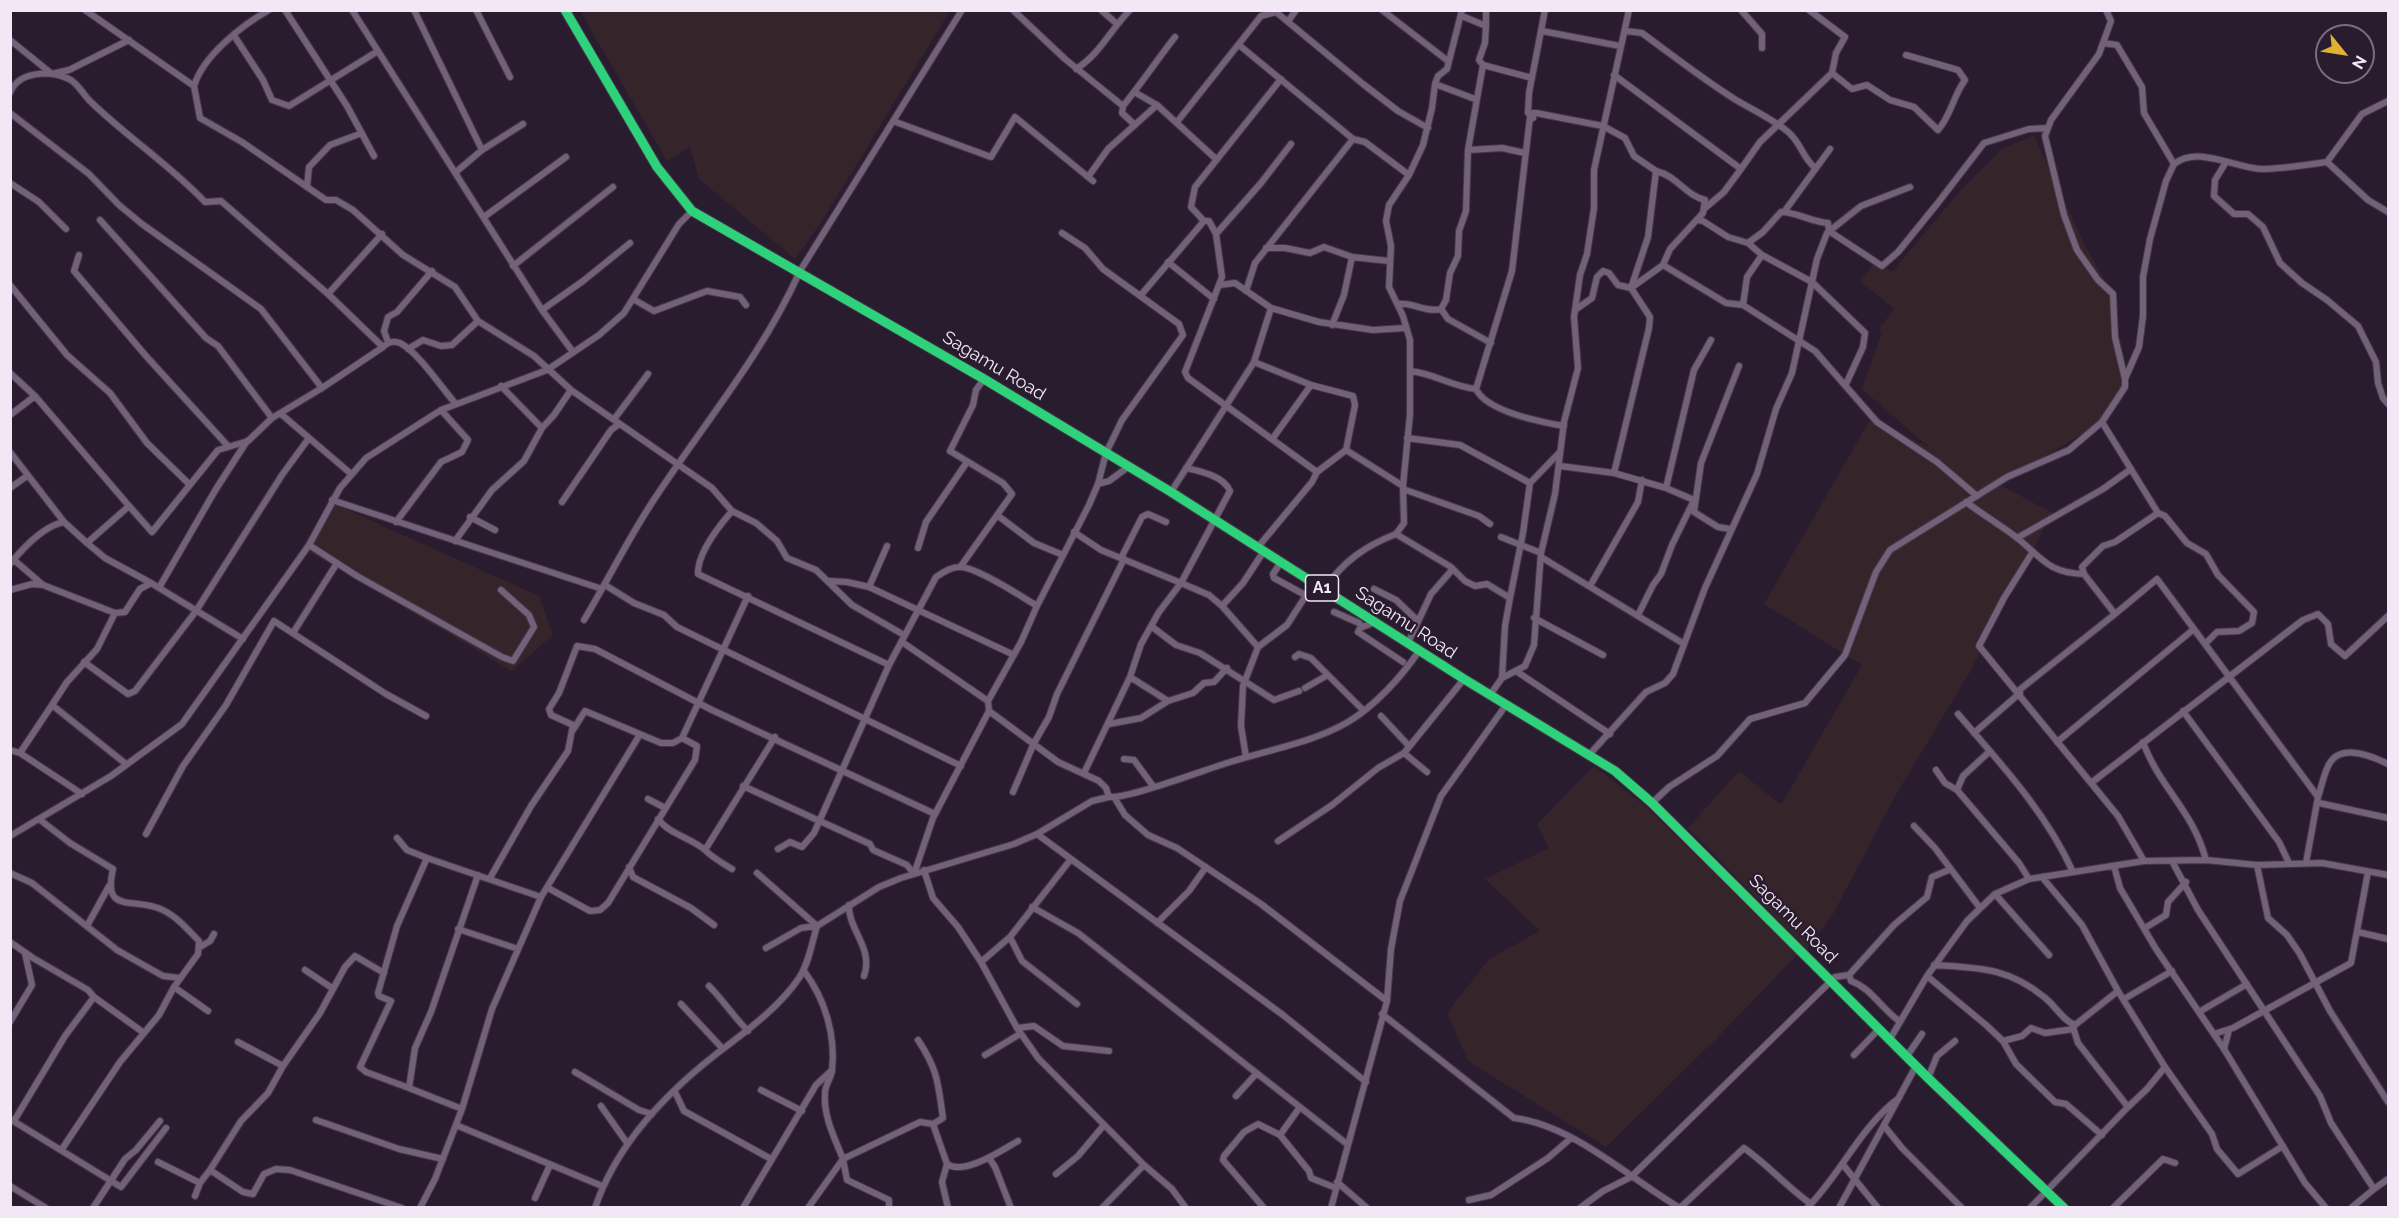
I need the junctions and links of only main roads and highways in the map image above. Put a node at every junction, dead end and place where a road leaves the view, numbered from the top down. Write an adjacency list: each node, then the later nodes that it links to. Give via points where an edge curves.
1 (566, 10): 2 (highway, Sagamu Road / A1, via 657,167 692,211 1171,492 1615,771)
2 (2064, 1208)

